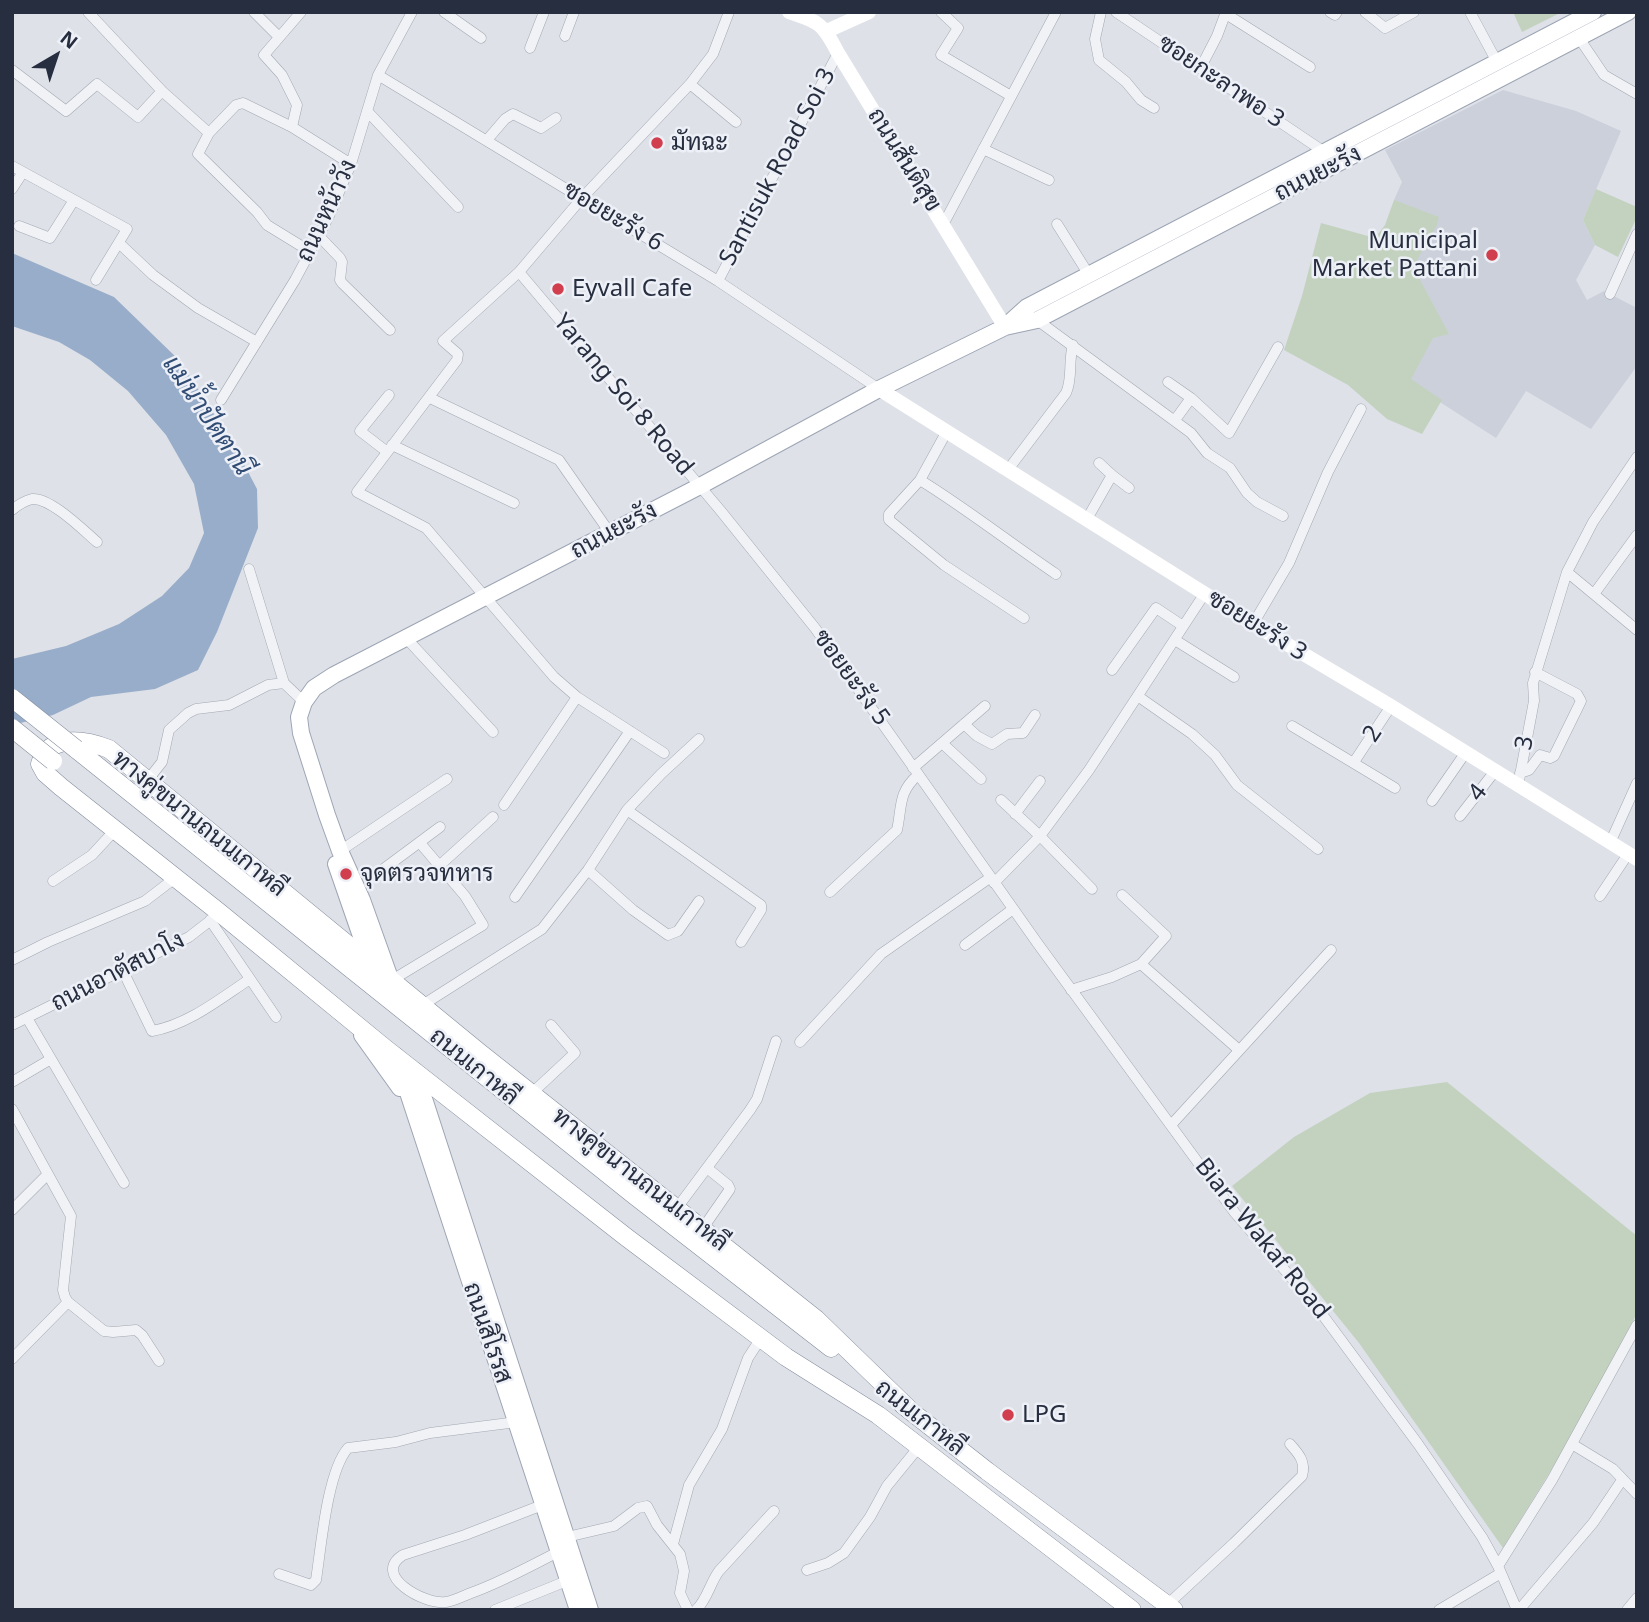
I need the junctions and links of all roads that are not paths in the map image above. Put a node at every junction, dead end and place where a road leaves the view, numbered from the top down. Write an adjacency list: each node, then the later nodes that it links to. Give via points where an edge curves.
1 (88, 12): 37 (street)
2 (254, 12): 26 (street)
3 (301, 12): 26 (street)
4 (412, 12): 35 (street, ถนนหน้าวัง)
5 (444, 12): 27 (street)
6 (544, 12): 29 (street)
7 (574, 12): 25 (street)
8 (729, 12): 36 (street, via 713,54)
9 (789, 12): 23 (street, ถนนสันติสุข)
10 (869, 12): 24 (street)
11 (941, 12): 39 (street, via 958,28 941,55)
12 (1056, 12): 39 (street)
13 (1101, 12): 40 (street, via 1095,38 1099,60)
14 (1116, 12): 32 (street, ซอยกะลาพอ 3)
15 (1330, 12): 16 (street)
16 (1337, 12)
17 (1365, 12): 18 (street, via 1385,28)
18 (1414, 12)
19 (1592, 12): 31 (main road, ถนนยะรัง)
20 (1628, 12): 28 (main road, ถนนยะรัง)
21 (1226, 13): 32 (street); 33 (street)
22 (1468, 13): 31 (street)
23 (818, 16): 24 (street, ถนนสันติสุข)
24 (827, 31): 30 (street, ถนนสันติสุข)
25 (565, 36)
26 (279, 37): 44 (street, via 264,55 282,75 297,105)
27 (481, 38)
28 (1579, 38): 38 (street, via 1604,75); 59 (main road, ถนนยะรัง)
29 (530, 48)
30 (838, 53): 57 (street, ถนนสันติสุข); 68 (street, Santisuk Road Soi 3)
31 (1497, 62): 48 (main road, ถนนยะรัง)
32 (1201, 67): 48 (street, ซอยกะลาพอ 3)
33 (1310, 67)
34 (12, 70): 37 (street, via 66,111 97,84 138,117)
35 (378, 75): 41 (street, ถนนหน้าวัง); 46 (street, ซอยยะรัง 6)
36 (690, 84): 43 (street); 54 (street)
37 (162, 91): 45 (street)
38 (1637, 94)
39 (1011, 96): 47 (street)
40 (1154, 108)
41 (367, 111): 49 (street, ถนนหน้าวัง); 56 (street)
42 (556, 118): 46 (street, via 541,128 513,114)
43 (736, 122)
44 (292, 127): 45 (street, via 243,103); 49 (street)
45 (209, 133): 64 (street, via 198,154 267,225)
46 (487, 140): 54 (street, ซอยยะรัง 6)
47 (983, 149): 52 (street); 57 (street)
48 (1326, 153): 59 (main road, ถนนยะรัง)
49 (351, 164): 62 (street, ถนนหน้าวัง)
50 (12, 166): 51 (street)
51 (23, 172): 53 (street); 55 (street)
52 (1049, 180)
53 (12, 188)
54 (582, 198): 65 (street); 68 (street, ซอยยะรัง 6)
55 (74, 200): 60 (street, via 50,239); 63 (street, via 127,229)
56 (458, 207)
57 (944, 223): 71 (street, ถนนสันติสุข)
58 (1057, 224): 66 (street)
59 (1205, 224): 66 (main road, ถนนยะรัง); 70 (main road, ถนนยะรัง)
60 (19, 226)
61 (1637, 234): 69 (street)
62 (319, 236): 64 (street, ถนนหน้าวัง); 72 (street, via 342,262 342,283)
63 (120, 244): 67 (street); 73 (street, via 198,308)
64 (311, 252): 73 (street, ถนนหน้าวัง)
65 (519, 272): 79 (street, via 443,341 458,357); 91 (street, Yarang Soi 8 Road)
66 (1088, 275): 71 (main road, ถนนยะรัง, via 1027,307)
67 (96, 279)
68 (718, 281): 77 (street, ซอยยะรัง 6)
69 (1610, 294)
70 (1037, 320): 71 (main road, ถนนยะรัง); 74 (street)
71 (1005, 327): 77 (main road, ถนนยะรัง)
72 (390, 330)
73 (257, 342): 81 (street, ถนนหน้าวัง)
74 (1073, 345): 83 (street); 88 (street, via 1066,393)
75 (1278, 348): 80 (street, via 1229,433)
76 (1168, 382): 80 (street)
77 (879, 390): 84 (street, ซอยยะรัง 3); 91 (main road, ถนนยะรัง)
78 (389, 395): 85 (street, via 360,431)
79 (430, 398): 85 (street); 97 (street, via 559,460)
80 (1191, 398): 83 (street)
81 (221, 400)
82 (1361, 410): 107 (street, via 1289,563)
83 (1175, 420): 95 (street, via 1207,453 1230,468 1257,502)
84 (947, 430): 88 (street, ซอยยะรัง 3); 90 (street)
85 (389, 448): 93 (street); 105 (street, via 357,492 426,528)
86 (1637, 457): 101 (street, 3, via 1593,522)
87 (1099, 463): 89 (street)
88 (1007, 471): 96 (street, ซอยยะรัง 3)
89 (1112, 475): 92 (street); 96 (street)
90 (920, 480): 102 (street); 106 (street, via 889,514 889,520 944,565)
91 (700, 486): 97 (main road, ถนนยะรัง); 135 (street, ซอยยะรัง 5, via 815,628)
92 (1129, 488)
93 (514, 503)
94 (12, 510): 99 (street, via 34,499 49,503)
95 (1283, 516)
96 (1087, 519): 103 (street, ซอยยะรัง 3)
97 (610, 533): 105 (main road, ถนนยะรัง)
98 (1637, 536): 104 (street)
99 (97, 542)
100 (249, 569): 115 (street)
101 (1567, 572): 104 (street); 113 (street, 3)
102 (1056, 574)
103 (1205, 593): 107 (street, ซอยยะรัง 3); 108 (street)
104 (1594, 594): 109 (street)
105 (485, 598): 110 (main road, ถนนยะรัง); 116 (street, via 554,677)
106 (1024, 618)
107 (1253, 624): 121 (street, ซอยยะรัง 3)
108 (1184, 626): 111 (street); 112 (street, via 1156,608)
109 (1637, 630)
110 (407, 639): 119 (main road, ถนนยะรัง, via 334,675 314,688); 127 (street)
111 (1175, 640): 114 (street); 117 (street)
112 (1112, 670)
113 (1535, 672): 139 (street, 3); 139 (street, via 1577,694 1581,701 1554,756 1540,755)
114 (1234, 677)
115 (284, 683): 119 (street); 140 (street, via 268,685 229,705 188,713 169,730 162,762)
116 (578, 697): 126 (street); 147 (street)
117 (1139, 697): 154 (street); 157 (street, via 1192,734 1237,785)
118 (12, 698): 130 (highway, ถนนเกาหลี, bridge)
119 (304, 702): 142 (main road, via 299,717 301,733)
120 (985, 706): 123 (street)
121 (1391, 706): 131 (street, ซอยยะรัง 3); 134 (street, 2)
122 (1035, 715): 123 (street, via 1023,733 1007,734 992,744)
123 (964, 724): 129 (street)
124 (1292, 726): 134 (street)
125 (12, 728): 133 (highway, bridge)
126 (630, 731): 132 (street); 169 (street)
127 (493, 732)
128 (699, 739): 148 (street)
129 (942, 743): 135 (street); 138 (street)
130 (76, 749): 175 (highway, via 273,895); 216 (highway, ถนนเกาหลี)
131 (1466, 752): 136 (street, ซอยยะรัง 3); 146 (street)
132 (664, 753)
133 (53, 761)
134 (1354, 762): 144 (street)
135 (915, 771): 164 (street, ซอยยะรัง 5); 167 (street, via 907,784 895,834)
136 (1495, 771): 139 (street, ซอยยะรัง 3); 150 (street, 4)
137 (447, 779): 158 (street)
138 (981, 779)
139 (1519, 779): 156 (street, ซอยยะรัง 3)
140 (147, 781): 153 (highway, ทางคู่ขนานถนนเกาหลี, via 94,743 72,740 43,754 40,764 45,773); 175 (highway, ทางคู่ขนานถนนเกาหลี)
141 (1040, 781): 149 (street)
142 (316, 783): 158 (main road); 173 (main road, via 321,820)
143 (1637, 783): 156 (street)
144 (1395, 788)
145 (1000, 800): 149 (street)
146 (1432, 801)
147 (504, 805)
148 (627, 810): 161 (street); 176 (street, via 761,905)
149 (1015, 814): 154 (street)
150 (1460, 816)
151 (493, 817): 160 (street)
152 (440, 827): 155 (street)
153 (115, 830): 162 (highway, ทางคู่ขนานถนนเกาหลี); 165 (street, via 92,855)
154 (1040, 836): 164 (street); 166 (street)
155 (419, 843): 160 (street); 163 (street)
156 (1610, 843): 159 (street, ซอยยะรัง 3)
157 (1318, 849)
158 (340, 851): 184 (main road)
159 (1632, 856): 170 (street)
160 (439, 866): 184 (street, via 465,895 483,925)
161 (588, 870): 171 (street, via 668,935 678,931); 186 (street, via 542,929)
162 (175, 877): 174 (highway, ทางคู่ขนานถนนเกาหลี); 179 (street, via 145,901)
163 (370, 879)
164 (993, 880): 172 (street, Biara Wakaf Road); 193 (street, via 881,954)
165 (53, 881)
166 (1093, 889)
167 (830, 892)
168 (1122, 895): 180 (street, via 1166,936)
169 (515, 897)
170 (1600, 897)
171 (699, 901)
172 (1013, 909): 177 (street); 185 (street, Biara Wakaf Road)
173 (352, 912): 175 (main road, via 346,924); 181 (main road)
174 (215, 917): 182 (street, ถนนอาตัสบาโง, via 188,937); 183 (street); 189 (highway, ทางคู่ขนานถนนเกาหลี)
175 (325, 927): 181 (highway, ทางคู่ขนานถนนเกาหลี)
176 (741, 942)
177 (965, 944)
178 (1331, 950): 194 (street)
179 (12, 960)
180 (1141, 964): 185 (street); 194 (street)
181 (371, 965): 184 (highway, ทางคู่ขนานถนนเกาหลี)
182 (123, 971): 183 (street, via 152,1031 196,1014); 188 (street, ถนนอาตัสบาโง)
183 (250, 979): 187 (street)
184 (394, 979): 186 (highway, ทางคู่ขนานถนนเกาหลี)
185 (1071, 990): 203 (street, Biara Wakaf Road)
186 (421, 1006): 199 (highway, ทางคู่ขนานถนนเกาหลี)
187 (276, 1017)
188 (27, 1018): 191 (street, ถนนอาตัสบาโง); 196 (street)
189 (350, 1020): 195 (highway, ทางคู่ขนานถนนเกาหลี); 200 (main road)
190 (551, 1025): 199 (street, via 575,1054)
191 (12, 1026)
192 (776, 1041): 205 (street, via 757,1099)
193 (800, 1042)
194 (1239, 1050): 203 (street)
195 (396, 1056): 197 (highway, ทางคู่ขนานถนนเกาหลี); 200 (main road, ถนนสิโรรส)
196 (51, 1059): 198 (street); 207 (street)
197 (415, 1071): 201 (highway, ทางคู่ขนานถนนเกาหลี); 204 (main road, ถนนสิโรรส)
198 (12, 1082)
199 (531, 1094): 208 (highway, ทางคู่ขนานถนนเกาหลี)
200 (411, 1104): 218 (main road, ถนนสิโรรส)
201 (464, 1108): 204 (main road, via 441,1105); 213 (highway, ทางคู่ขนานถนนเกาหลี)
202 (12, 1109): 206 (street)
203 (1172, 1124): 230 (street, Biara Wakaf Road, via 1235,1213 1357,1360 1473,1522)
204 (433, 1127): 228 (main road, ถนนสิโรรส)
205 (707, 1168): 208 (street); 210 (street, via 730,1189)
206 (48, 1174): 209 (street); 211 (street, via 71,1216 63,1290)
207 (124, 1183)
208 (677, 1208): 210 (highway, ทางคู่ขนานถนนเกาหลี)
209 (12, 1210)
210 (703, 1228): 216 (highway, ทางคู่ขนานถนนเกาหลี, via 816,1320)
211 (68, 1302): 214 (street); 215 (street, via 104,1331 136,1330)
212 (1637, 1325): 220 (street)
213 (761, 1338): 217 (highway, ทางคู่ขนานถนนเกาหลี); 229 (street, via 748,1358 722,1429 689,1485)
214 (12, 1359)
215 (159, 1361)
216 (912, 1412): 222 (highway, ถนนเกาหลี)
217 (878, 1415): 221 (highway, ถนนเกาหลี)
218 (517, 1422): 225 (main road, ถนนสิโรรส); 232 (street, via 348,1448 326,1507 316,1580 311,1585)
219 (1290, 1444): 237 (street, via 1301,1457 1302,1476)
220 (1572, 1444): 223 (street, via 1613,1469); 230 (street)
221 (918, 1448): 226 (highway, ถนนเกาหลี); 231 (street, via 887,1486 845,1553)
222 (987, 1471): 226 (highway); 234 (highway, ถนนเกาหลี)
223 (1622, 1480): 224 (street); 244 (street, via 1593,1523)
224 (1637, 1494)
225 (545, 1504): 228 (main road, ถนนสิโรรส); 228 (street, via 403,1555 392,1565 393,1574 410,1592 426,1600 448,1602 491,1586)
226 (993, 1504): 236 (highway, ถนนเกาหลี)
227 (774, 1511): 242 (street, via 719,1572)
228 (563, 1544): 229 (street, via 614,1525 643,1506); 233 (main road, ถนนสิโรรส); 240 (main road, ถนนสิโรรส)
229 (673, 1544): 241 (street, via 683,1561 680,1593)
230 (1500, 1569): 243 (street); 244 (street, Biara Wakaf Road)
231 (807, 1570)
232 (279, 1574)
233 (569, 1580): 238 (street); 239 (main road, ถนนสิโรรส)
234 (1137, 1582): 236 (highway); 237 (highway, ถนนเกาหลี)
235 (1637, 1598): 245 (street)
236 (1127, 1606)
237 (1170, 1608)
238 (495, 1610)
239 (578, 1610)
240 (590, 1610)
241 (688, 1610)
242 (696, 1610)
243 (1439, 1610)
244 (1518, 1610)
245 (1627, 1610)

